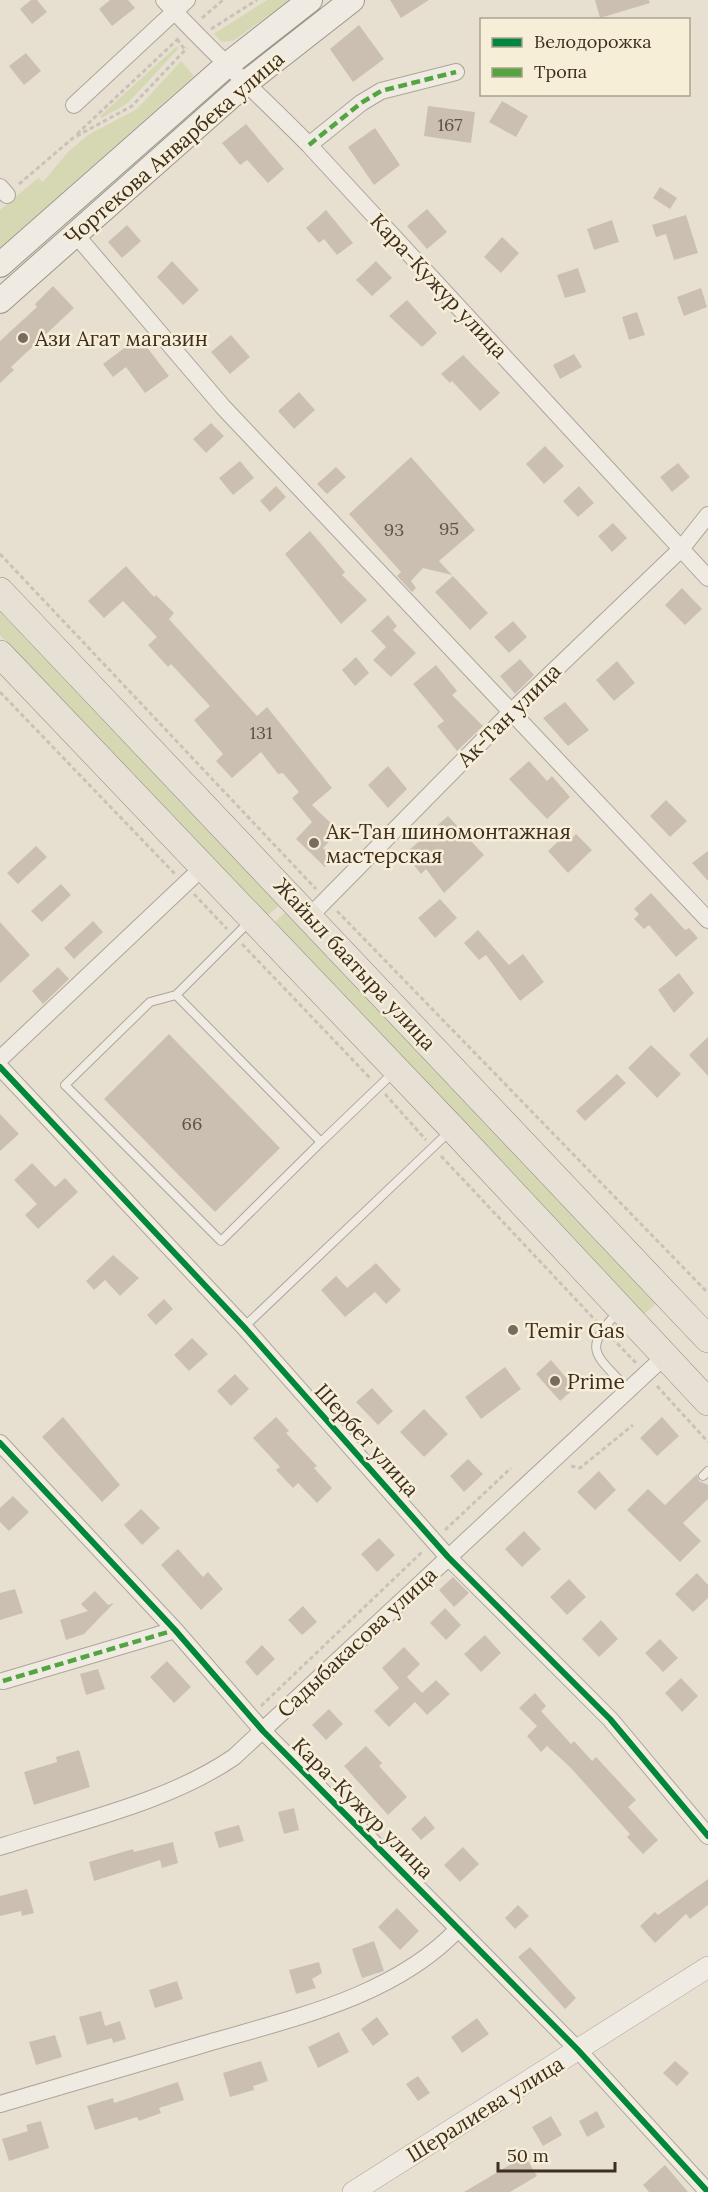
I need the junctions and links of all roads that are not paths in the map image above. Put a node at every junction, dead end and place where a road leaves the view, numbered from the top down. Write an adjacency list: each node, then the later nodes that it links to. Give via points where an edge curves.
1 (187, 0): 4 (street)
2 (310, 0): 5 (main road, Чортекова Анварбека улица)
3 (352, 0): 7 (main road, Чортекова Анварбека улица)
4 (169, 6): 5 (street, Кара-Кужур улица, via 188,36); 8 (street)
5 (227, 66): 7 (street, Кара-Кужур улица); 11 (main road, Чортекова Анварбека улица)
6 (456, 72): 9 (street, via 381,91)
7 (246, 82): 9 (street, Кара-Кужур улица); 10 (main road, Чортекова Анварбека улица)
8 (74, 105)
9 (309, 145): 14 (street, Кара-Кужур улица)
10 (76, 235): 12 (main road, Чортекова Анварбека улица); 18 (street, via 223,407)
11 (0, 265)
12 (0, 301)
13 (708, 515): 14 (street, Ак-Тан улица)
14 (681, 549): 15 (street, Кара-Кужур улица); 18 (street, Ак-Тан улица)
15 (708, 578)
16 (0, 591): 20 (main road, Жайыл баатыра улица)
17 (0, 654): 19 (main road, Жайыл баатыра улица)
18 (512, 711): 20 (street, Ак-Тан улица); 21 (street)
19 (194, 876): 22 (main road, Жайыл баатыра улица); 24 (street)
20 (318, 908): 31 (main road, Жайыл баатыра улица)
21 (708, 920)
22 (243, 928): 23 (lane); 26 (main road, Жайыл баатыра улица)
23 (176, 995): 28 (lane); 28 (lane, via 150,1002 65,1085 221,1241)
24 (0, 1059)
25 (0, 1067): 30 (street, Шербет улица)
26 (387, 1078): 27 (main road, Жайыл баатыра улица); 28 (lane)
27 (452, 1128): 29 (main road, Жайыл баатыра улица); 30 (lane)
28 (321, 1142)
29 (612, 1318): 32 (main road, Жайыл баатыра улица); 33 (lane, via 594,1344 596,1352)
30 (244, 1327): 36 (street, Шербет улица)
31 (708, 1338): 32 (main road)
32 (655, 1365): 33 (street, Садыбакасова улица); 34 (main road, Жайыл баатыра улица)
33 (628, 1390): 36 (street, Садыбакасова улица)
34 (708, 1402)
35 (0, 1443): 37 (street, Кара-Кужур улица)
36 (448, 1557): 39 (street, Садыбакасова улица); 40 (street, Шербет улица, via 610,1719)
37 (175, 1630): 38 (street); 39 (street, Кара-Кужур улица)
38 (3, 1681)
39 (263, 1731): 41 (street, Садыбакасова улица, via 208,1775 177,1789); 42 (street, Кара-Кужур улица)
40 (708, 1836)
41 (0, 1846)
42 (458, 1929): 44 (street, Кара-Кужур улица); 45 (street, via 411,1968 347,1999)
43 (708, 1967): 44 (street, Шералиева улица)
44 (578, 2050): 46 (street, Шералиева улица); 47 (street, Кара-Кужур улица)
45 (0, 2104)
46 (353, 2192)
47 (708, 2192)

